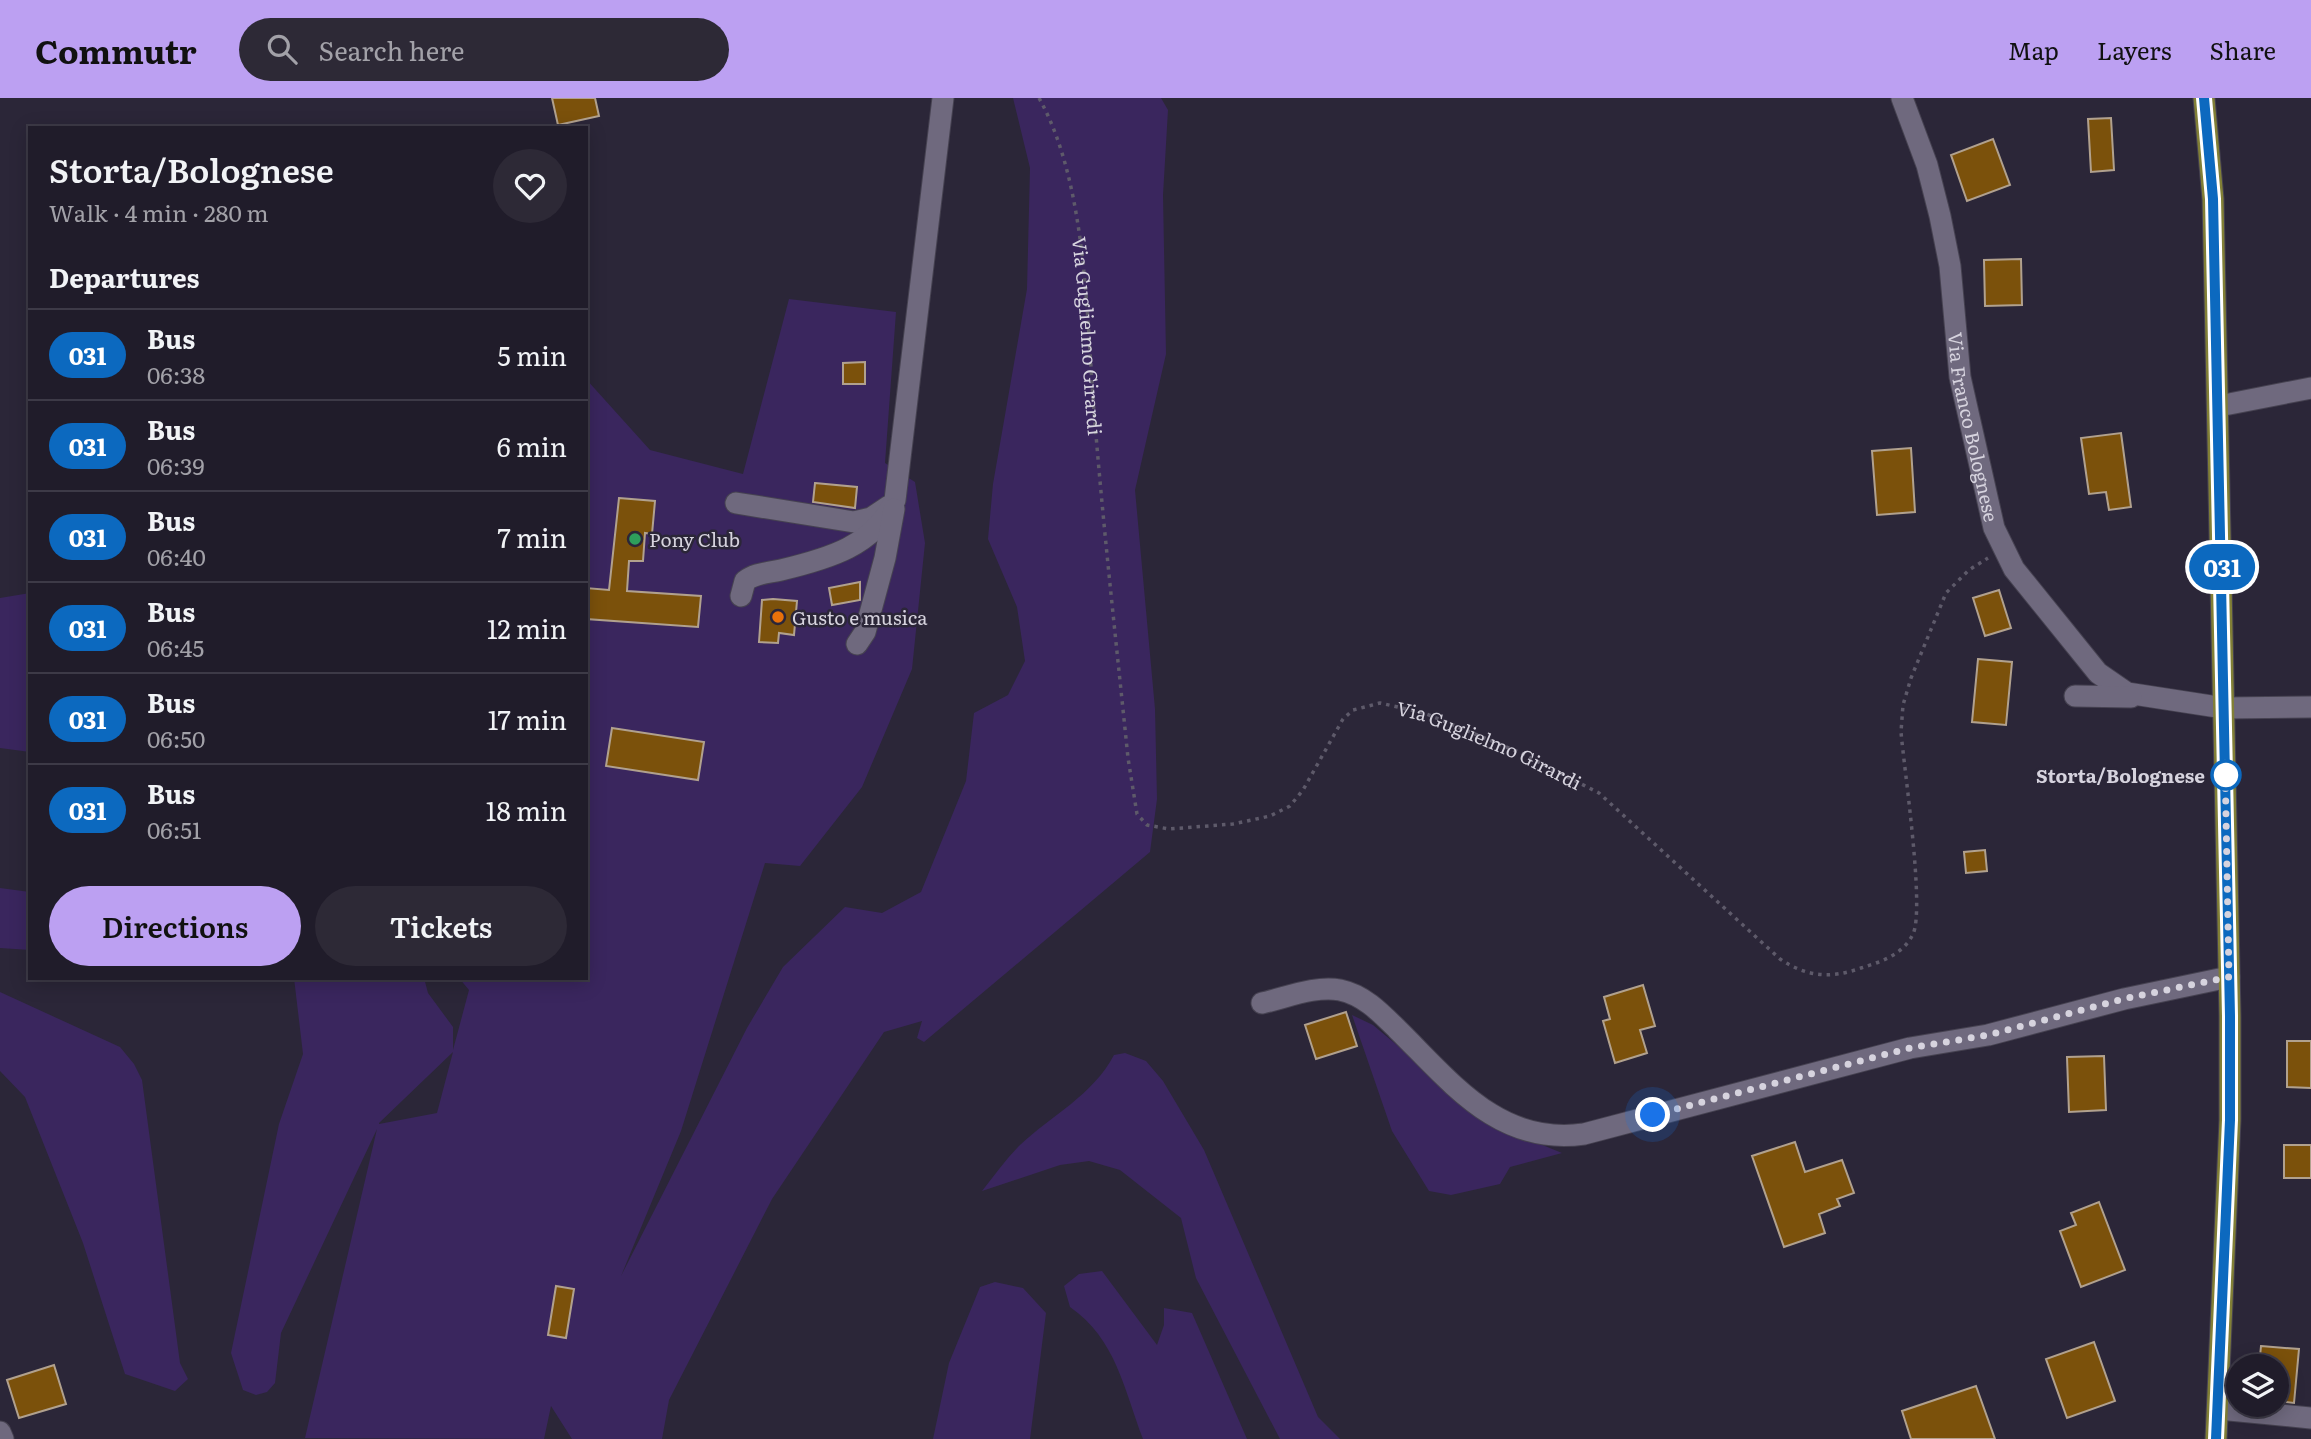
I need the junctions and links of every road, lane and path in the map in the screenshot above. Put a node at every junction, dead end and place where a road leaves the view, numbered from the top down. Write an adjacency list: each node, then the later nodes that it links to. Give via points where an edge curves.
1 (943, 98): 7 (street)
2 (1039, 98): 9 (path, Via Guglielmo Girardi, via 1069,168 1128,758 1137,814 1147,825 1169,829 1218,826 1281,812 1303,790 1343,719 1359,707 1380,703 1471,730 1599,793 1794,968 1821,976 1857,970 1901,950 1915,929 1918,900 1901,732 1911,678 1946,593 1975,565)
3 (1902, 98): 9 (street, Via Franco Bolognese, via 1940,216 1950,266 1960,377)
4 (2204, 98): 6 (main road, via 2213,199)
5 (2311, 388): 6 (street)
6 (2219, 406): 15 (main road)
7 (895, 500): 8 (street, via 871,518 854,522); 10 (street, via 868,538 800,565 749,578); 11 (street, via 886,558 865,632)
8 (736, 503)
9 (2003, 552): 13 (street, Via Franco Bolognese, via 2098,673 2127,693)
10 (741, 596)
11 (857, 644)
12 (2075, 696): 13 (street, Via Franco Bolognese)
13 (2147, 697): 15 (street, Via Franco Bolognese)
14 (2311, 707): 15 (street, Via Franco Bolognese)
15 (2224, 708): 16 (main road)
16 (2229, 977): 18 (street); 20 (main road, via 2230,1120)
17 (1262, 1003): 18 (street, via 1323,990 1356,996 1377,1009 1468,1099 1517,1128 1545,1137 1584,1134 1884,1055)
18 (1988, 1035): 19 (street)
19 (1897, 1068)
20 (2219, 1409): 21 (street); 24 (main road)
21 (2311, 1418)
22 (0, 1432): 23 (street)
23 (3, 1439)
24 (2216, 1439)

